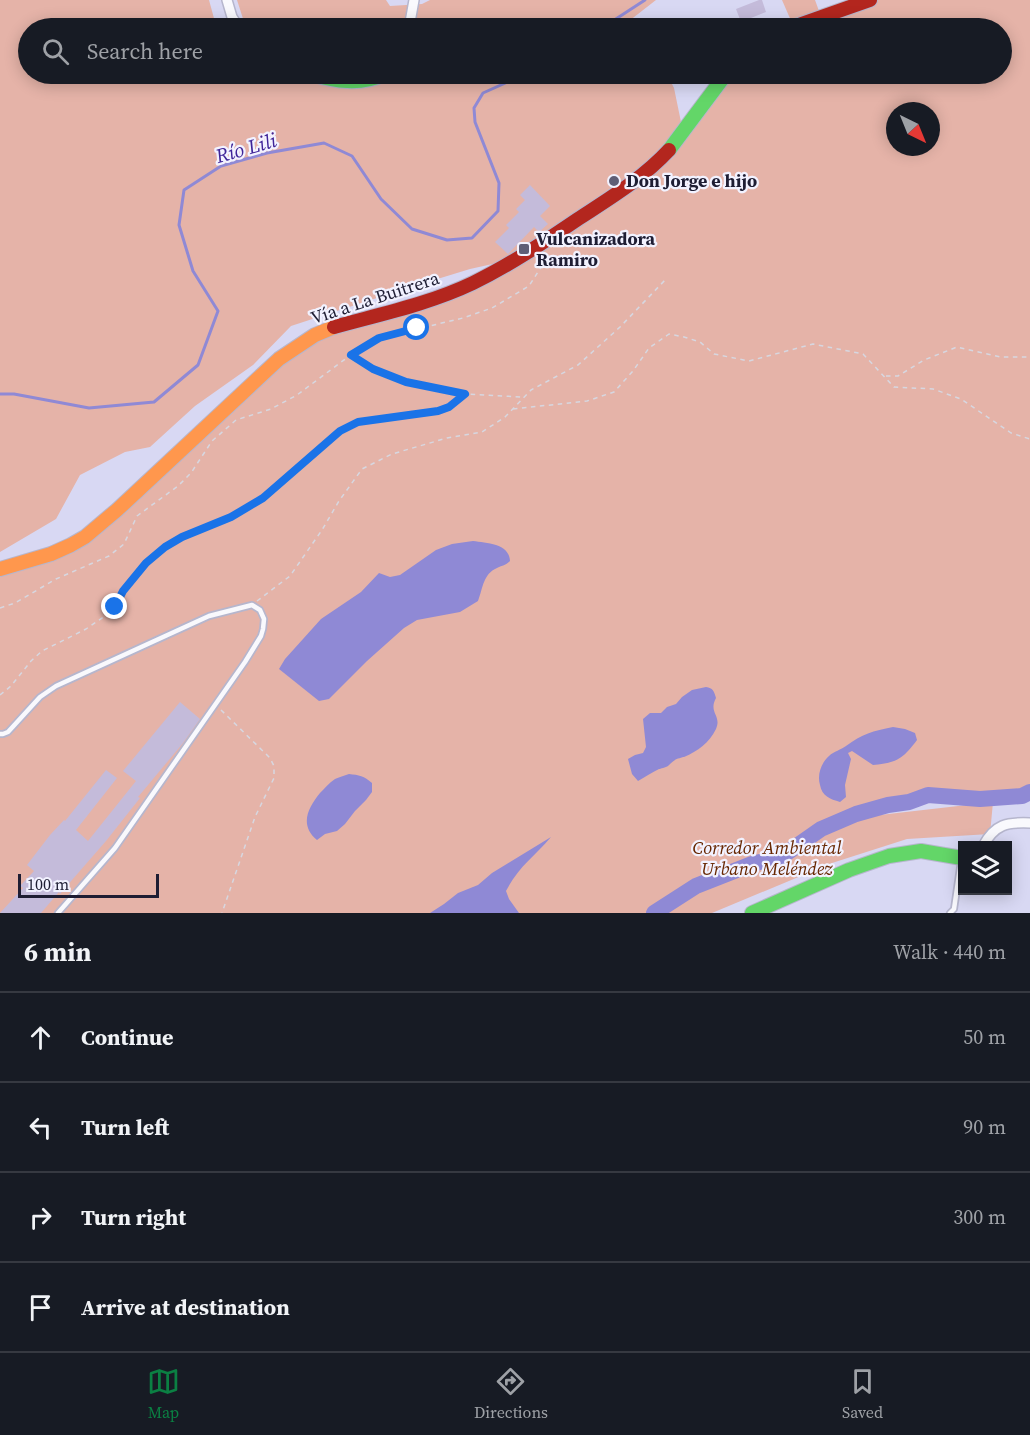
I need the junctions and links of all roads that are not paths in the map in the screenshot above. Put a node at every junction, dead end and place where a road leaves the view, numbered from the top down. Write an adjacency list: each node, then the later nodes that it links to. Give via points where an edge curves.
1 (227, 0): 4 (street)
2 (414, 0): 5 (street)
3 (862, 1): 6 (street)
4 (233, 18)
5 (411, 18)
6 (817, 18)
7 (719, 84): 8 (street, Vía a La Buitrera, via 655,165 611,198 473,283 424,303 315,335 279,359 99,526 61,550)
8 (0, 569)
9 (0, 734): 14 (lane, via 8,732 40,697 56,686 209,616 252,605 260,610 264,619 261,636 216,705 115,848)
10 (1030, 823): 11 (street, via 999,827)
11 (986, 841)
12 (958, 857): 15 (street, via 921,851 889,855)
13 (958, 887): 16 (lane)
14 (58, 913)
15 (752, 913)
16 (950, 913)

